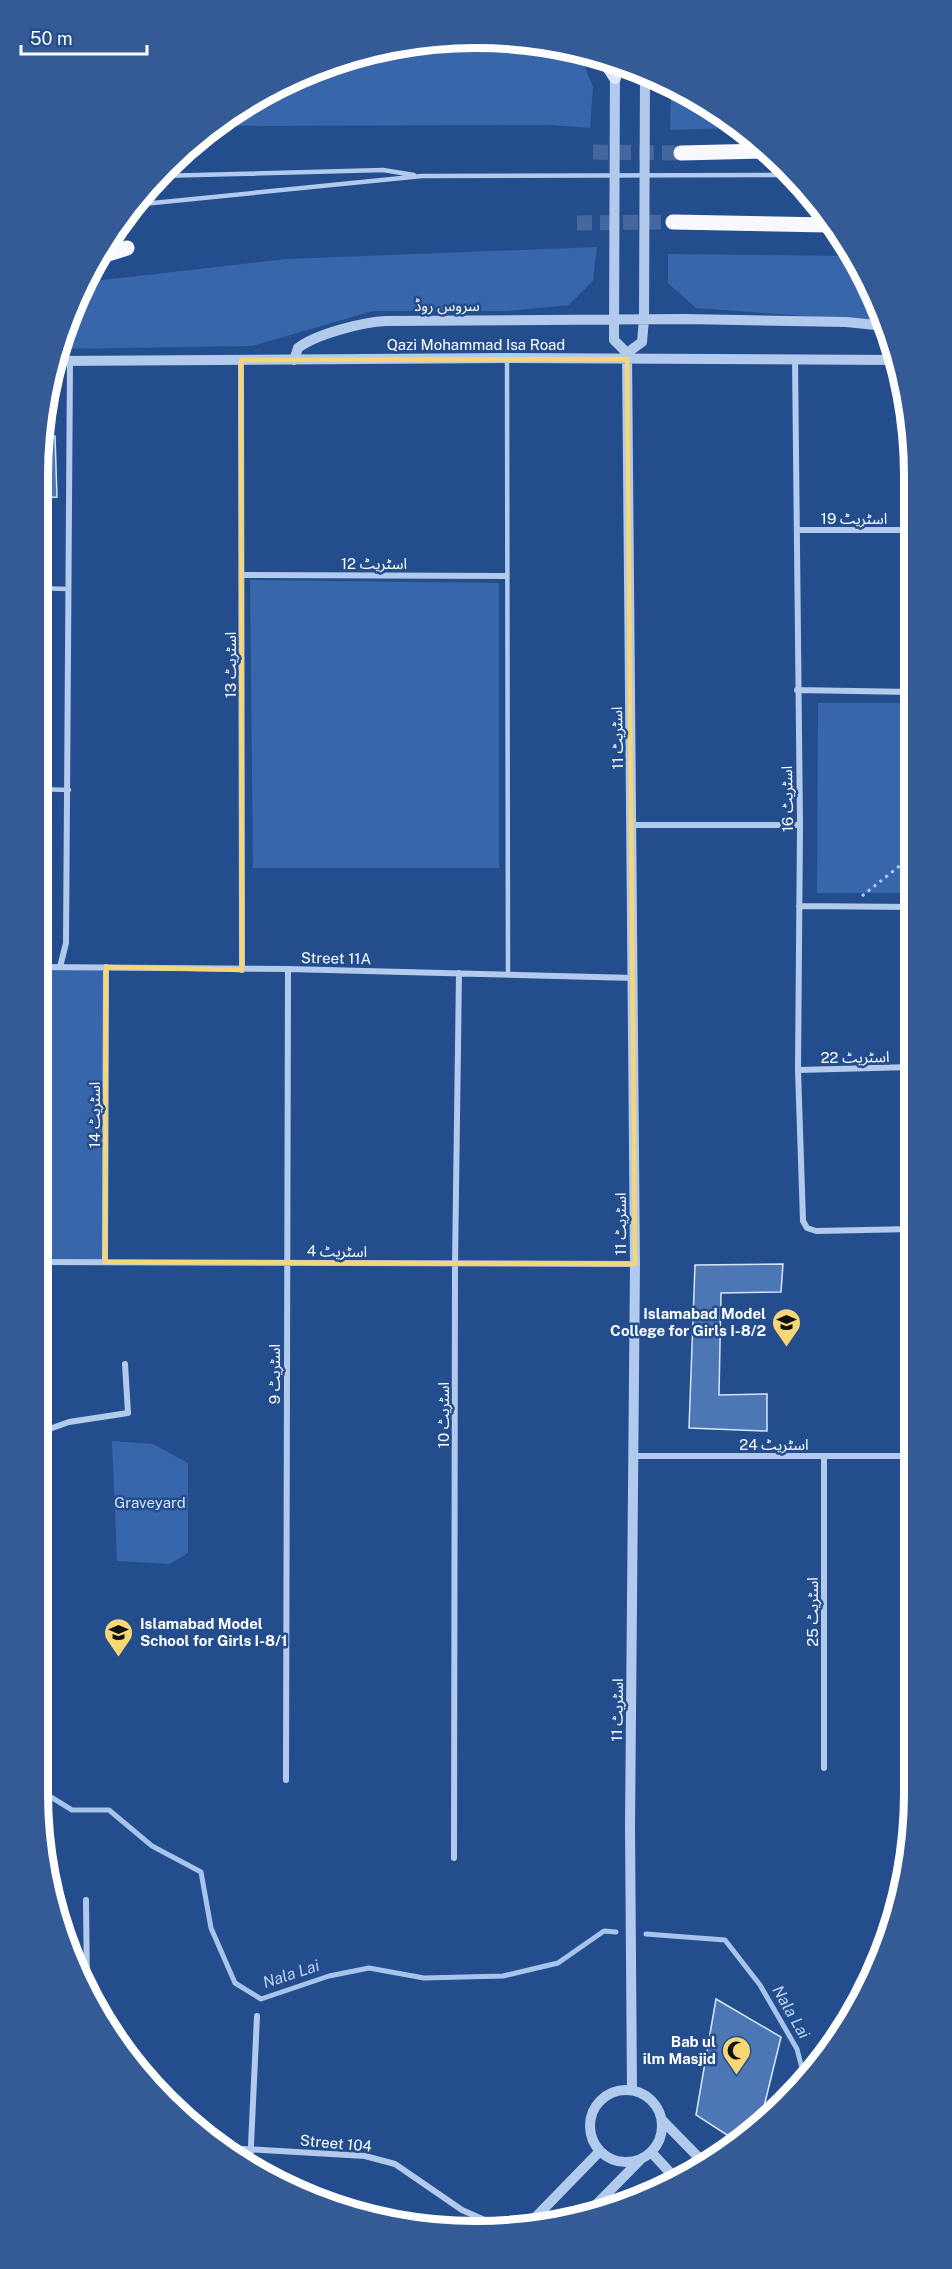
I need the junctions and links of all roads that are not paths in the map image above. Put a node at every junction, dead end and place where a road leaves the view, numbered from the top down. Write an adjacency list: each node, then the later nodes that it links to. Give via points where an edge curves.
1 (609, 70): 3 (main road)
2 (615, 71): 3 (street)
3 (615, 78): 15 (street)
4 (645, 83): 16 (street)
5 (756, 152): 6 (main road)
6 (681, 153)
7 (171, 176): 8 (lane, via 383,170)
8 (422, 176): 9 (lane); 10 (lane)
9 (782, 176)
10 (146, 204)
11 (673, 222): 12 (main road)
12 (823, 225)
13 (128, 248): 14 (main road)
14 (110, 254)
15 (614, 319): 16 (street, سروس روڈ); 18 (street, via 614,340); 22 (street, سروس روڈ, via 377,321 303,344)
16 (644, 319): 17 (street, سروس روڈ); 18 (street, via 642,342)
17 (876, 325)
18 (627, 356): 19 (street, Qazi Mohammad Isa Road); 20 (street, Qazi Mohammad Isa Road); 36 (street, اسٹریٹ 11)
19 (507, 358): 22 (street, Qazi Mohammad Isa Road); 29 (lane)
20 (795, 359): 23 (street, Qazi Mohammad Isa Road); 27 (street, اسٹریٹ 16)
21 (241, 360): 22 (street, Qazi Mohammad Isa Road); 25 (street, Qazi Mohammad Isa Road); 28 (street, اسٹریٹ 13)
22 (294, 360)
23 (887, 360)
24 (64, 361): 25 (street, Qazi Mohammad Isa Road)
25 (70, 361): 31 (street)
26 (904, 530): 27 (street, اسٹریٹ 19)
27 (797, 531): 32 (street, اسٹریٹ 16)
28 (242, 575): 29 (street, اسٹریٹ 12); 44 (street, اسٹریٹ 13)
29 (506, 576): 46 (lane)
30 (48, 588): 31 (lane)
31 (67, 588): 35 (street)
32 (797, 690): 33 (street); 37 (street, اسٹریٹ 16)
33 (904, 692)
34 (48, 789): 35 (lane)
35 (69, 790): 41 (street, via 66,943)
36 (633, 825): 37 (street); 47 (street, اسٹریٹ 11)
37 (800, 825): 38 (street, اسٹریٹ 16)
38 (799, 906): 39 (street); 49 (street, اسٹریٹ 16)
39 (904, 907)
40 (48, 966): 41 (street, Street 11A)
41 (60, 967): 42 (street, Street 11A)
42 (106, 967): 44 (street, Street 11A); 52 (street, اسٹریٹ 14)
43 (288, 969): 44 (street, Street 11A); 45 (street, Street 11A); 53 (street, اسٹریٹ 9)
44 (242, 970)
45 (459, 972): 46 (street, Street 11A); 55 (street, اسٹریٹ 10)
46 (508, 973): 47 (street, Street 11A)
47 (634, 978): 54 (street, اسٹریٹ 11)
48 (904, 1067): 49 (street, اسٹریٹ 22)
49 (798, 1070): 50 (street, اسٹریٹ 16, via 803,1221 807,1228 816,1232)
50 (904, 1229)
51 (48, 1262): 52 (street, اسٹریٹ 4)
52 (105, 1262): 53 (street, اسٹریٹ 4)
53 (286, 1262): 55 (street, اسٹریٹ 4); 62 (street, اسٹریٹ 9)
54 (635, 1264): 55 (street, اسٹریٹ 4); 58 (street, اسٹریٹ 11)
55 (455, 1265): 63 (street, اسٹریٹ 10)
56 (125, 1364): 57 (street, via 128,1413 69,1422)
57 (48, 1429)
58 (635, 1456): 59 (street, اسٹریٹ 24); 67 (street, اسٹریٹ 11, via 630,1826)
59 (824, 1456): 60 (street, اسٹریٹ 24); 61 (street, اسٹریٹ 25)
60 (904, 1456)
61 (825, 1768)
62 (286, 1780)
63 (454, 1858)
64 (86, 1900): 65 (street)
65 (87, 1970)
66 (257, 2016): 70 (street)
67 (632, 2090): 68 (street, via 652,2100); 71 (street, via 610,2093 594,2109 591,2131)
68 (662, 2120): 72 (street, via 662,2132); 74 (street)
69 (237, 2148): 70 (street, Street 104)
70 (250, 2148): 73 (street); 79 (street, Street 104, via 365,2156 395,2164 462,2210)
71 (600, 2151): 75 (street, via 619,2161); 78 (street)
72 (651, 2152): 75 (street); 76 (street)
73 (250, 2156)
74 (699, 2158)
75 (641, 2159): 77 (street)
76 (671, 2174)
77 (598, 2203)
78 (536, 2216)
79 (486, 2221)

